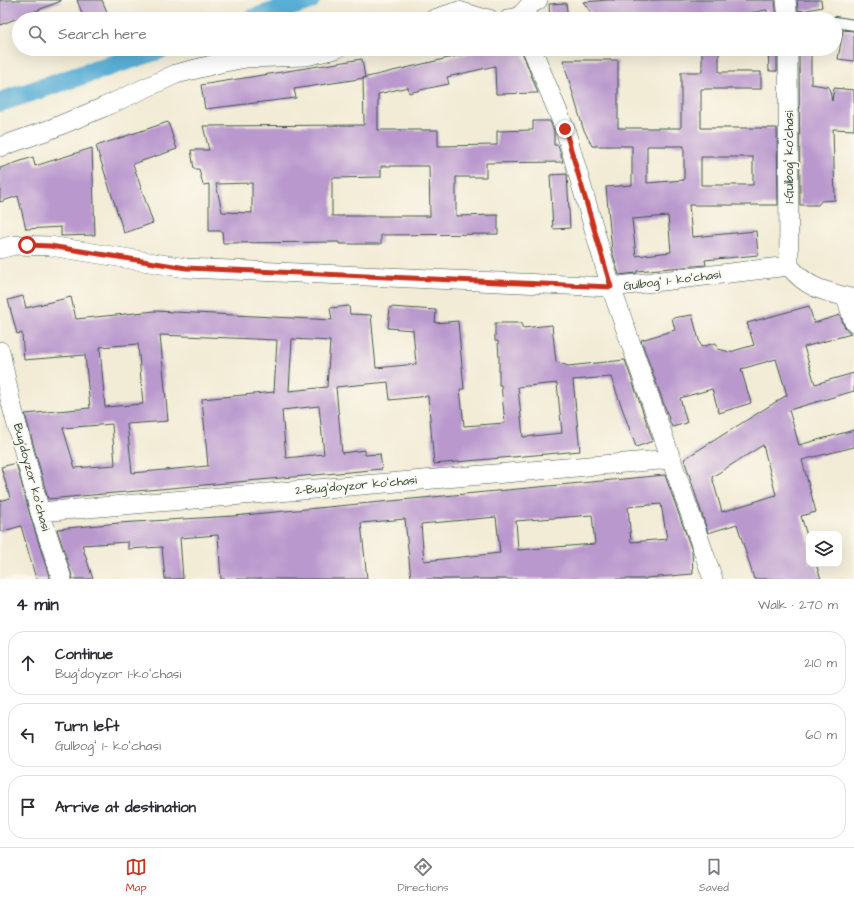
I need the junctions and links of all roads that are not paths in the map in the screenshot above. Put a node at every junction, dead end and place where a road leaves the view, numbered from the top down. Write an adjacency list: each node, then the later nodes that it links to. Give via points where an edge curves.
1 (538, 0): 4 (street)
2 (466, 6): 3 (street)
3 (451, 12)
4 (522, 12)
5 (842, 23): 6 (lane)
6 (854, 25)
7 (306, 56): 10 (street, via 246,58 176,74 104,107)
8 (535, 56): 13 (street, Gulbogʻ 1- koʻchasi, via 565,129)
9 (788, 56): 12 (street, 1-Gulbogʻ koʻchasi)
10 (0, 147)
11 (0, 249): 13 (street, via 14,245 50,246 186,268)
12 (789, 266): 13 (street, Gulbogʻ 1- koʻchasi); 14 (street, via 808,285)
13 (611, 287): 17 (street)
14 (850, 298): 15 (street)
15 (854, 322)
16 (0, 350): 18 (street, Bug'doyzor koʻchasi, via 10,399)
17 (672, 459): 18 (street, 2-Bugʻdoyzor koʻchasi); 20 (street)
18 (40, 512): 19 (street, Bug'doyzor koʻchasi)
19 (62, 579)
20 (713, 579)

